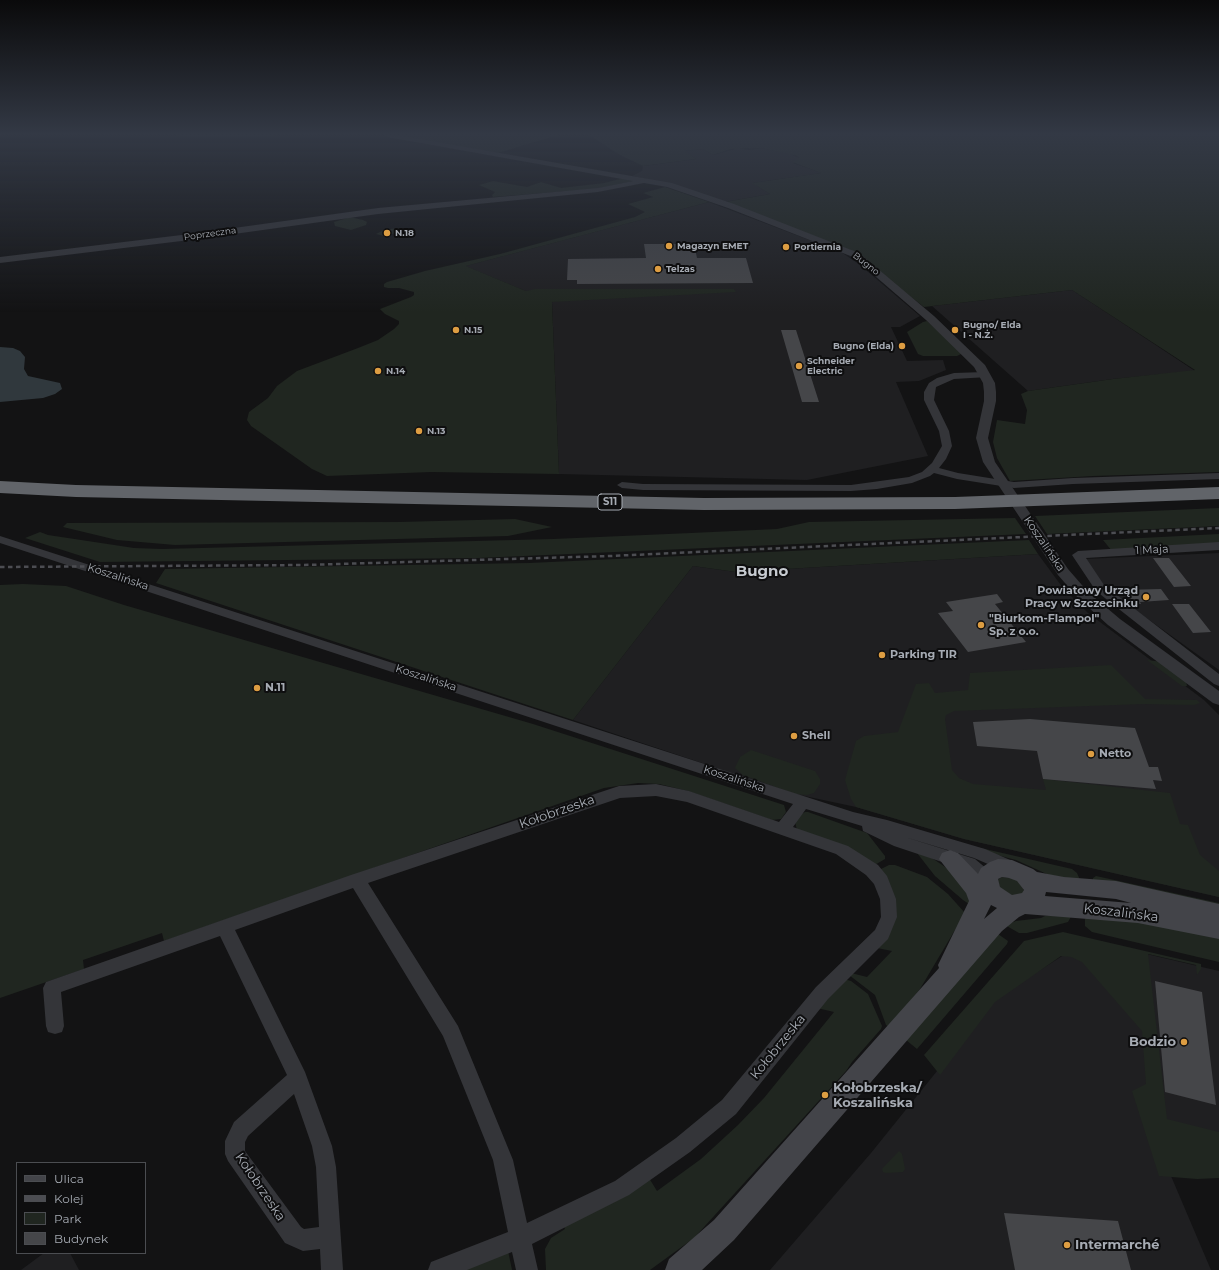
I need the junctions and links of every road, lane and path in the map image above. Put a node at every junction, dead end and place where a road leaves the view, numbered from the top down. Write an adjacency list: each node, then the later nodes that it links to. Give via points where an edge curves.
1 (554, 194): 3 (street, Poprzeczna, via 366,212)
2 (698, 194): 4 (street, Bugno, via 856,255 947,332 973,358)
3 (0, 260)
4 (985, 375): 5 (street, via 954,376 932,385 929,400 944,431 947,446 941,459); 15 (street, Koszalińska, via 989,383 990,401 982,438 989,462 1063,572 1114,622)
5 (932, 469): 6 (street, via 957,476 1014,485 1073,480); 7 (street, via 912,480 895,484 851,488)
6 (1219, 476)
7 (622, 485)
8 (0, 487): 9 (highway, S11, via 704,504 955,503)
9 (1219, 493)
10 (0, 498): 11 (highway, S11, via 580,512 778,514 1044,511)
11 (1219, 503)
12 (0, 539): 16 (street, Koszalińska)
13 (1219, 546): 14 (street, 1 Maja, via 1078,555 1100,588)
14 (1219, 681)
15 (1219, 699)
16 (803, 802): 17 (street, Koszalińska); 18 (street)
17 (852, 818): 19 (street, Koszalińska, via 900,842); 20 (street, Koszalińska, via 978,853)
18 (782, 829): 21 (street, Kołobrzeska, via 680,794 656,790 620,792); 31 (street, Kołobrzeska, via 848,853 872,870 881,881 888,899 889,917 882,934 822,993 738,1096 711,1123 644,1175)
19 (950, 858): 22 (main road, via 976,888)
20 (1021, 874): 22 (main road, via 1005,868 993,870); 23 (main road, via 1035,890 1032,899); 24 (main road, Koszalińska, via 1064,886 1108,889)
21 (357, 880): 25 (street, Kołobrzeska); 31 (street, via 451,1032 503,1160)
22 (986, 890): 23 (main road, via 1006,902); 27 (main road)
23 (1022, 904): 26 (main road, Koszalińska, via 1138,913); 27 (main road, via 994,924)
24 (1219, 914)
25 (225, 928): 28 (street, Kołobrzeska, via 52,988); 29 (street)
26 (1219, 929)
27 (938, 989): 35 (main road, via 724,1230)
28 (55, 1026)
29 (298, 1078): 30 (street, via 324,1156); 30 (street, Kołobrzeska, via 241,1129 235,1141 235,1154 293,1235 303,1240)
30 (330, 1237): 32 (street)
31 (521, 1238): 33 (street, Kołobrzeska); 34 (street)
32 (332, 1270)
33 (439, 1270)
34 (527, 1270)
35 (680, 1270)

